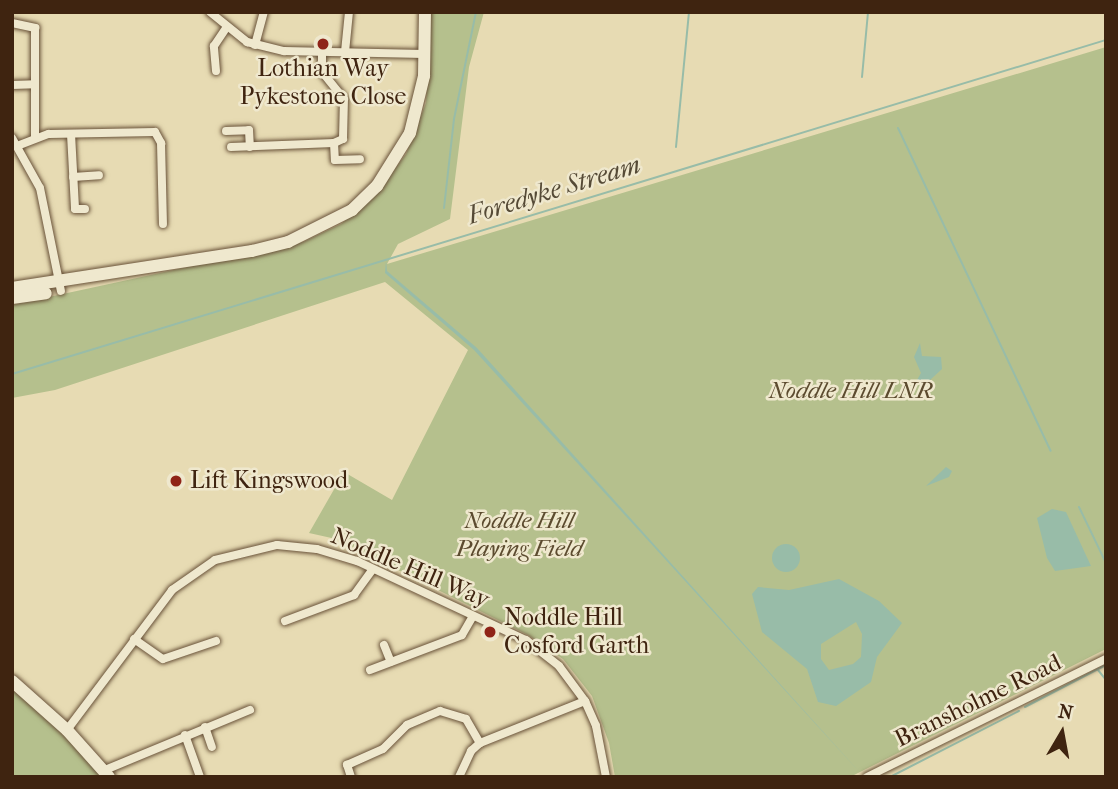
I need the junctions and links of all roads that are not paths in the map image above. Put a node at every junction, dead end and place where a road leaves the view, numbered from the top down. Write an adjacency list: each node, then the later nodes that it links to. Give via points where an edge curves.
1 (209, 12): 6 (street)
2 (264, 12): 7 (street)
3 (349, 12): 9 (street)
4 (425, 12): 10 (street)
5 (12, 23): 12 (street, via 35,28)
6 (226, 28): 7 (street); 11 (street, via 214,46)
7 (256, 45): 8 (street)
8 (323, 52): 9 (street); 18 (street, via 322,72 344,99 346,113 344,139)
9 (345, 52): 10 (street)
10 (424, 54): 26 (street, via 419,105 410,133 377,186 352,210 288,242)
11 (216, 71)
12 (35, 84): 13 (street); 16 (street)
13 (12, 85)
14 (226, 131): 19 (street, via 249,130)
15 (71, 134): 16 (street); 23 (street); 25 (street, via 151,131 158,135)
16 (35, 137): 17 (street)
17 (15, 142): 26 (street, via 40,188)
18 (334, 144): 19 (street); 21 (street, via 335,160)
19 (250, 146): 20 (street)
20 (231, 147)
21 (360, 159)
22 (99, 175): 23 (street)
23 (73, 177): 24 (street, via 75,209)
24 (85, 209)
25 (163, 224)
26 (61, 286): 27 (street); 28 (street)
27 (12, 288)
28 (12, 298)
29 (373, 569): 30 (street, Noddle Hill Way); 31 (street, via 354,595); 32 (street, Noddle Hill Way, via 317,549 277,545 232,554 172,590)
30 (473, 616): 36 (street, via 462,635); 39 (street, Noddle Hill Way, via 526,640 559,666)
31 (285, 621)
32 (134, 639): 33 (street, via 163,659); 42 (street, Noddle Hill Way)
33 (216, 641)
34 (384, 645): 36 (street)
35 (1106, 659): 51 (street, Bransholme Road)
36 (391, 662): 37 (street)
37 (370, 670)
38 (15, 686): 42 (street)
39 (585, 701): 44 (street); 50 (street, Noddle Hill Way, via 603,751)
40 (250, 710): 41 (street)
41 (205, 727): 43 (street); 45 (street)
42 (67, 730): 46 (street)
43 (185, 735): 46 (street); 47 (street)
44 (480, 743): 48 (street, via 466,719 440,711 407,725 383,750 346,765); 49 (street)
45 (212, 747)
46 (107, 774)
47 (200, 777)
48 (351, 777)
49 (459, 777)
50 (606, 777)
51 (867, 777)

